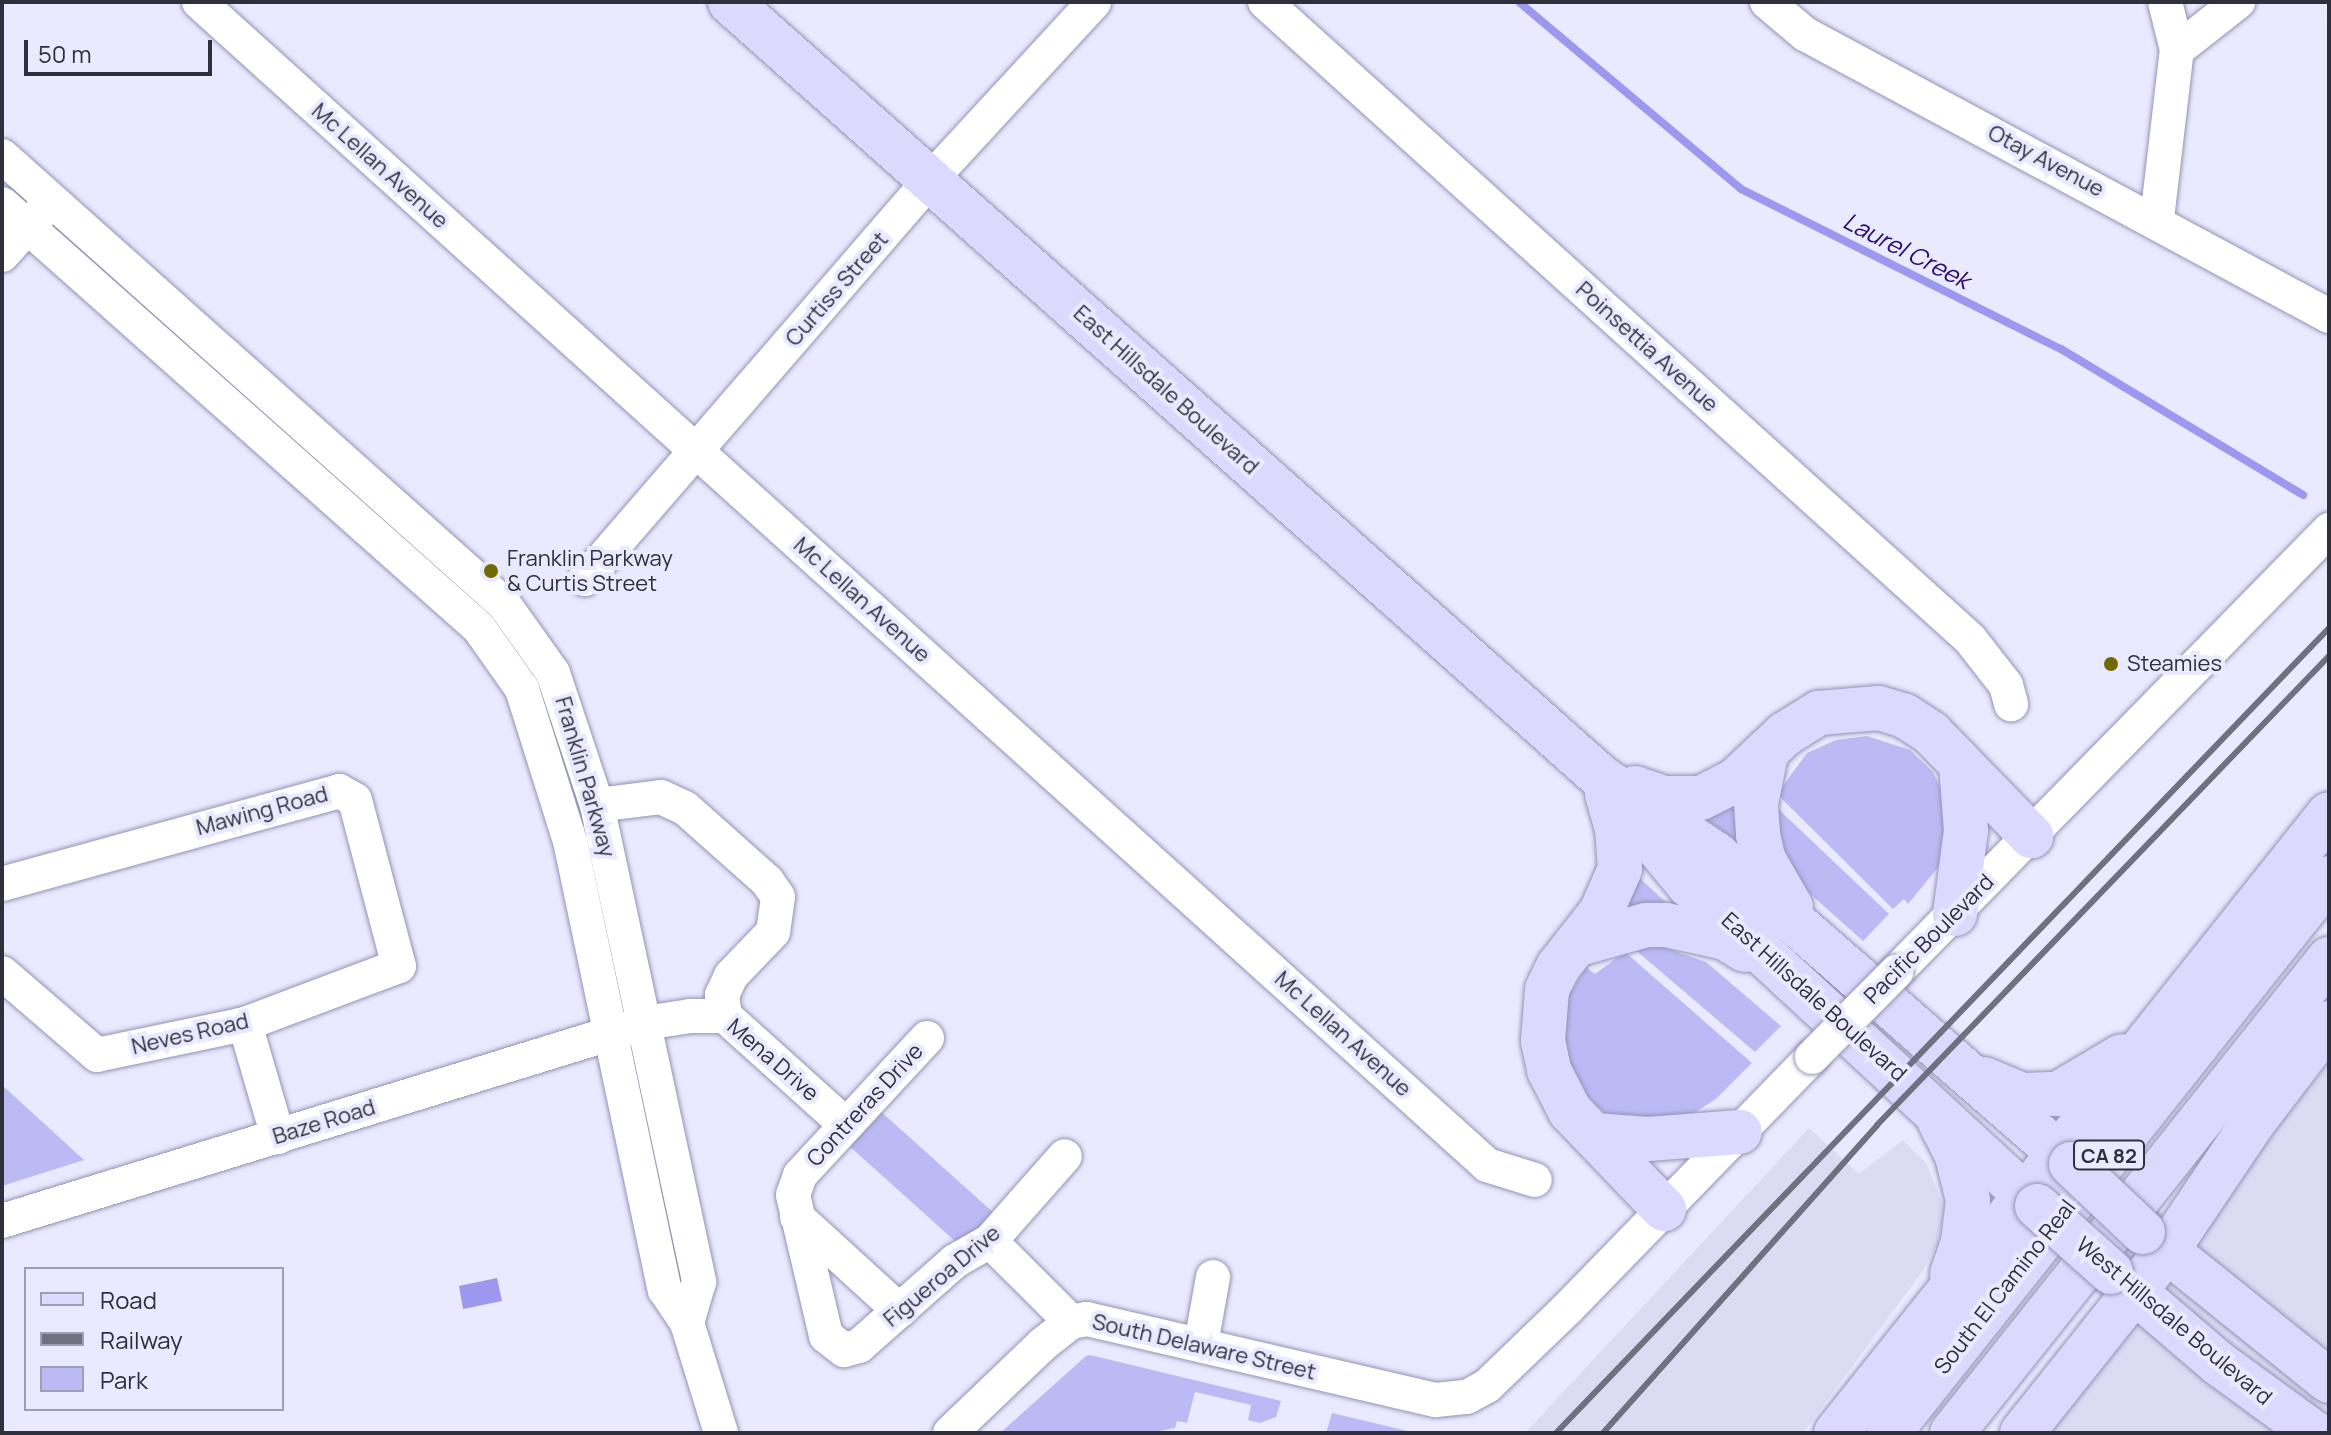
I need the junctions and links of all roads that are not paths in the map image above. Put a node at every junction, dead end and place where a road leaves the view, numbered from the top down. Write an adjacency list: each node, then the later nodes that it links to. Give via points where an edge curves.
1 (199, 2): 17 (street, Mc Lellan Avenue)
2 (730, 2): 10 (main road, East Hillsdale Boulevard)
3 (1094, 2): 10 (street, Curtiss Street)
4 (1265, 2): 20 (street, Poinsettia Avenue, via 1970,639 2006,685)
5 (1767, 2): 13 (street, Otay Avenue, via 1805,34)
6 (2165, 2): 8 (street)
7 (2238, 2): 8 (street)
8 (2177, 50): 13 (street)
9 (2, 156): 11 (street, Franklin Parkway)
10 (930, 180): 17 (street, Curtiss Street); 23 (main road, East Hillsdale Boulevard)
11 (51, 200): 14 (street); 24 (street, Franklin Parkway, via 504,604 553,673)
12 (2, 204): 14 (street, Franklin Parkway)
13 (2157, 219): 16 (street, Otay Avenue)
14 (28, 227): 15 (street); 41 (street, Franklin Parkway, via 479,628 503,658 522,689 550,766)
15 (2, 255)
16 (2329, 316)
17 (698, 452): 19 (street, Curtiss Street); 51 (street, Mc Lellan Avenue, via 1487,1165)
18 (2329, 530): 26 (street, Pacific Boulevard)
19 (585, 579)
20 (2011, 704)
21 (1766, 754): 22 (main road, via 1785,734 1819,713 1879,708 1905,716 1931,733); 23 (main road, via 1719,792 1701,798 1664,798); 30 (main road, via 1756,804 1764,860)
22 (1961, 764): 26 (main road); 29 (main road, via 1966,846)
23 (1602, 778): 30 (main road, East Hillsdale Boulevard, via 1716,854); 31 (main road, via 1617,828 1620,869 1601,912); 35 (main road, East Hillsdale Boulevard, via 1689,885)
24 (597, 805): 36 (street, via 661,797 685,808 778,897 773,932 731,976 722,995); 37 (street, Franklin Parkway)
25 (2329, 814): 40 (main road)
26 (2031, 836): 29 (street, Pacific Boulevard)
27 (2329, 878): 71 (main road, South El Camino Real / CA 82)
28 (2, 884): 33 (street, Mawing Road, via 339,791 355,800)
29 (1955, 914): 46 (street, Pacific Boulevard, bridge)
30 (1816, 941): 43 (main road, East Hillsdale Boulevard)
31 (1575, 945): 35 (main road, via 1646,925 1692,928 1725,938); 47 (main road, via 1547,990 1543,1041 1560,1095)
32 (2329, 959): 72 (main road, CA 82)
33 (399, 966): 39 (street, Neves Road)
34 (2, 973): 39 (street, Neves Road, via 97,1055)
35 (1791, 977): 44 (main road, East Hillsdale Boulevard)
36 (725, 1016): 37 (street, Mena Drive); 45 (street, Mena Drive)
37 (645, 1023): 41 (street, Baze Road); 63 (street, Franklin Parkway, via 699,1282)
38 (2329, 1023): 57 (main road)
39 (245, 1024): 48 (street)
40 (2161, 1024): 43 (main road, via 2110,1066 2058,1094 2022,1095); 50 (main road)
41 (612, 1033): 48 (street, Baze Road); 63 (street, Franklin Parkway, via 665,1290)
42 (927, 1038): 45 (street, Contreras Drive)
43 (1961, 1068): 50 (main road, East Hillsdale Boulevard)
44 (1925, 1096): 52 (main road, East Hillsdale Boulevard); 60 (main road, via 1957,1156 1968,1200 1963,1242)
45 (846, 1125): 54 (street, Contreras Drive, via 800,1175 793,1195)
46 (1740, 1132): 47 (main road, via 1648,1139); 53 (street, Pacific Boulevard)
47 (1595, 1135): 53 (main road)
48 (278, 1137): 55 (street, Baze Road)
49 (1065, 1156): 56 (street, Figueroa Drive)
50 (2065, 1158): 52 (main road); 57 (main road, bridge)
51 (1535, 1180)
52 (2032, 1200): 59 (main road, West Hillsdale Boulevard, bridge); 60 (main road)
53 (1664, 1209): 67 (street, Pacific Boulevard, via 1487,1386)
54 (797, 1217): 61 (street); 65 (street, Contreras Drive, via 826,1336)
55 (2, 1221)
56 (990, 1241): 61 (street, Figueroa Drive, via 955,1261); 62 (street)
57 (2155, 1242): 59 (main road); 66 (main road)
58 (1213, 1277): 64 (street)
59 (2123, 1282): 73 (main road); 74 (main road, West Hillsdale Boulevard)
60 (1940, 1302): 70 (main road)
61 (900, 1311): 65 (street, Figueroa Drive, via 859,1346)
62 (1071, 1322): 64 (street, South Delaware Street, via 1087,1319); 69 (street, South Delaware Street)
63 (687, 1323): 68 (street, Franklin Parkway)
64 (1201, 1344): 67 (street, South Delaware Street)
65 (844, 1350)
66 (2329, 1381)
67 (1451, 1400)
68 (721, 1433)
69 (950, 1433)
70 (1836, 1433)
71 (1889, 1433)
72 (1952, 1433)
73 (2022, 1433)
74 (2314, 1433)

